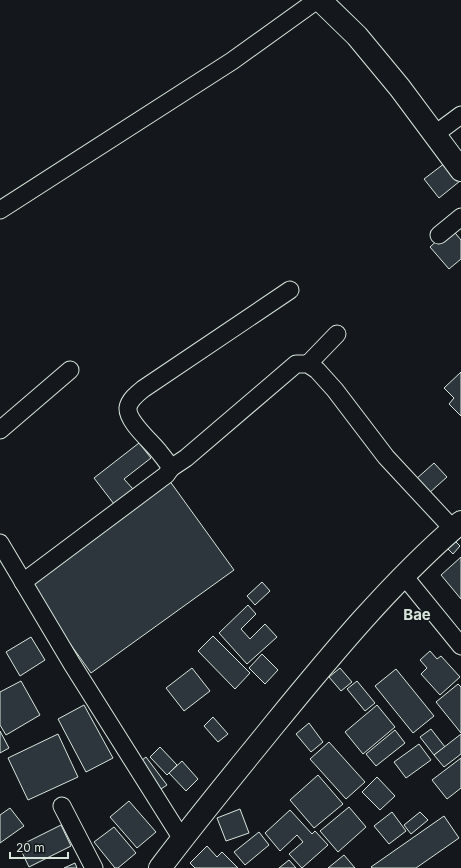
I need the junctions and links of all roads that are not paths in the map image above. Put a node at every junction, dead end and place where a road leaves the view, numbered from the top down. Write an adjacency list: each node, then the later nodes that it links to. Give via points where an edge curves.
1 (317, 0): 6 (street, via 232,61)
2 (320, 0): 4 (main road, via 356,36 400,88)
3 (461, 115): 4 (street)
4 (434, 135): 5 (main road)
5 (461, 170)
6 (0, 210)
7 (461, 217): 8 (street)
8 (439, 235)
9 (290, 290): 14 (street, via 143,389 129,404 128,409 134,423)
10 (337, 334): 11 (street)
11 (308, 364): 14 (street, via 296,364); 15 (street, via 335,390 386,457)
12 (70, 370): 13 (street)
13 (0, 430)
14 (172, 468): 18 (street)
15 (457, 525): 17 (main road)
16 (2, 549): 18 (street)
17 (404, 576): 19 (street); 21 (main road, via 316,674)
18 (23, 582): 21 (street)
19 (461, 646)
20 (62, 806): 22 (street)
21 (182, 839): 23 (main road)
22 (94, 868)
23 (160, 868)

